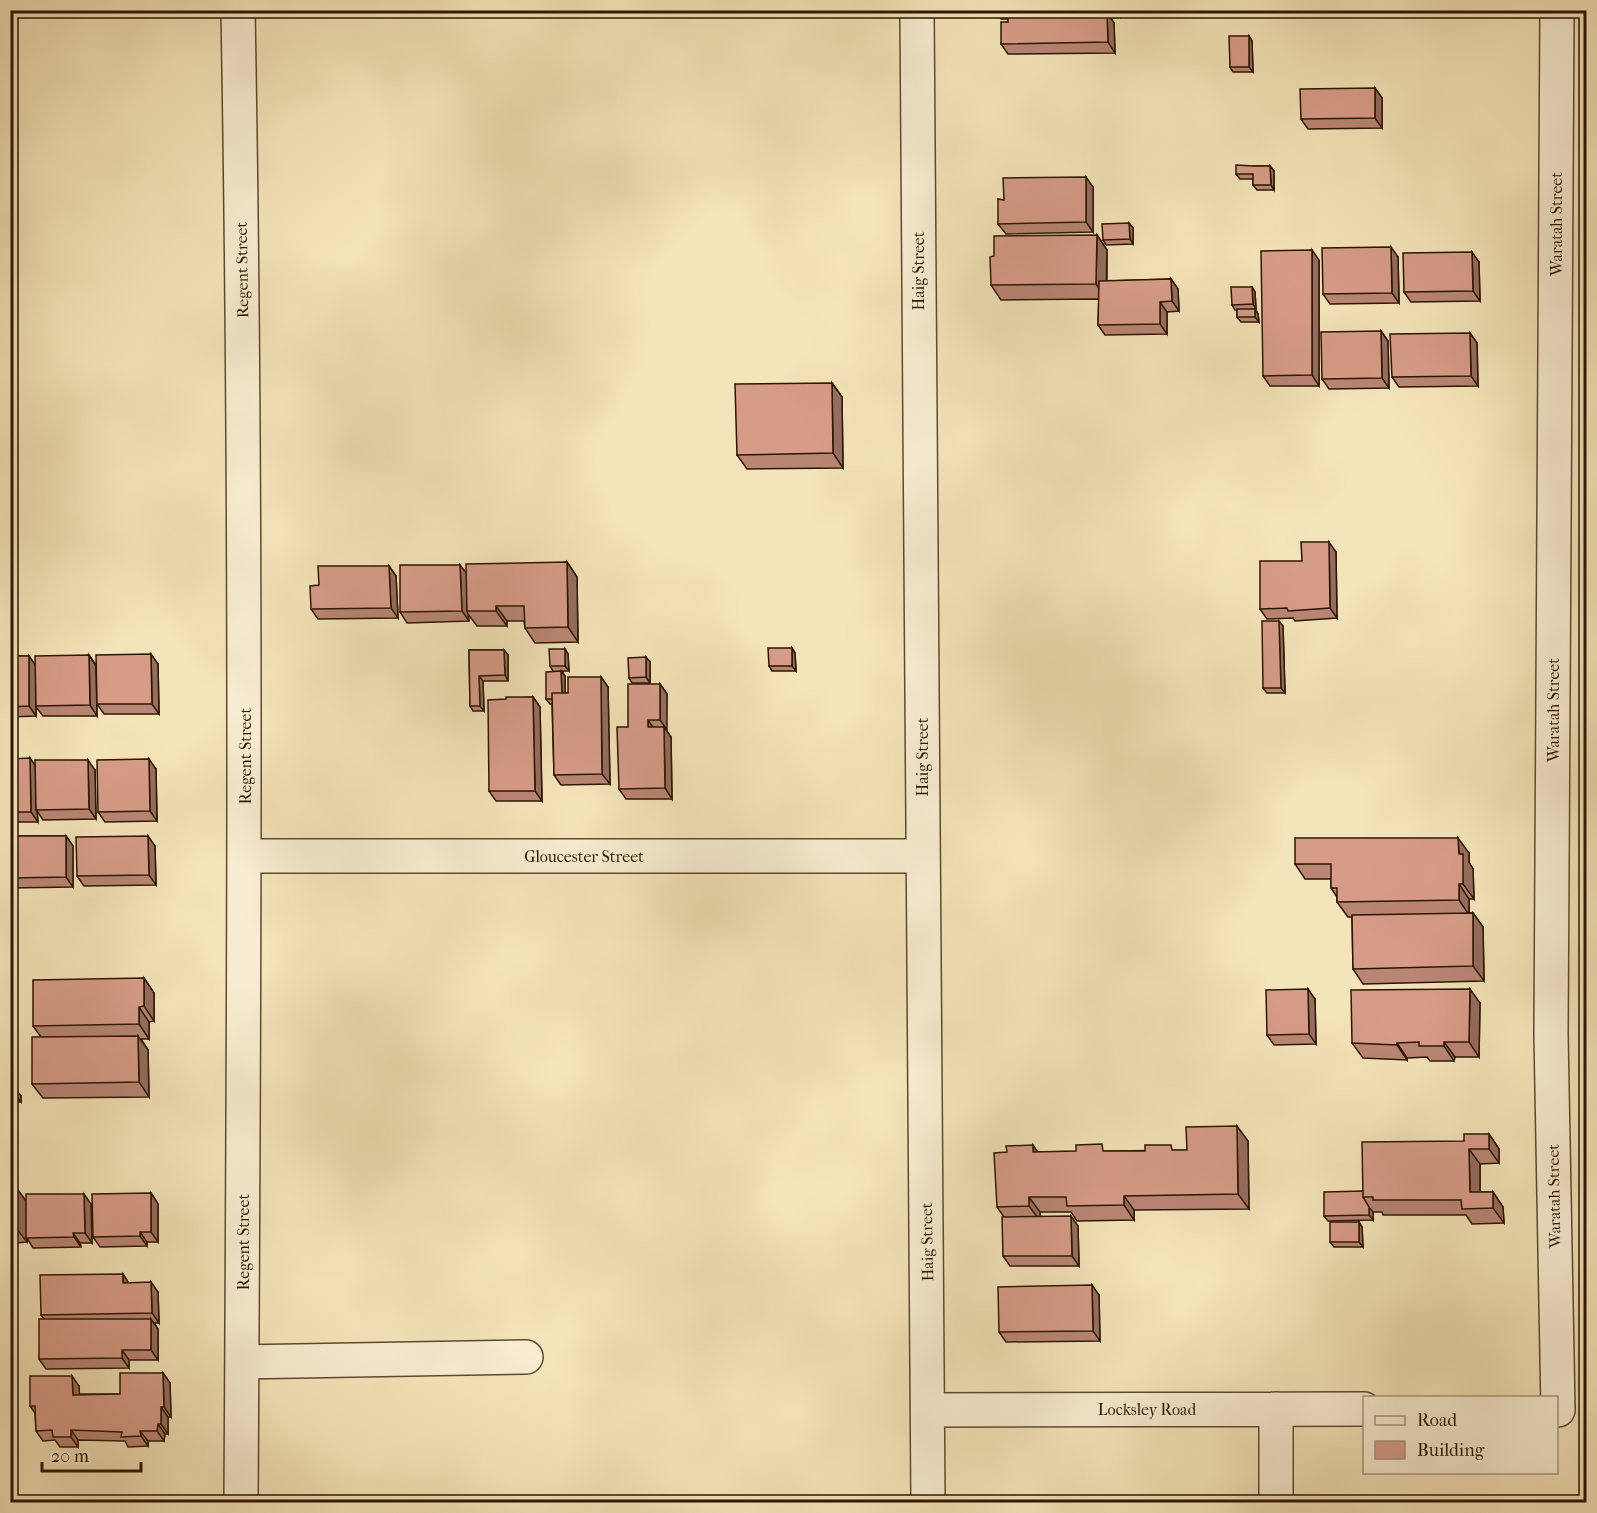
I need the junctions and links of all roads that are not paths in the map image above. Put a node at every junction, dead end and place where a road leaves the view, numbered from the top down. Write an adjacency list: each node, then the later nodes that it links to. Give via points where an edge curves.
1 (238, 10): 4 (street, Regent Street)
2 (917, 10): 5 (street, Haig Street)
3 (1557, 10): 11 (street, Waratah Street, via 1551,1034)
4 (246, 856): 5 (street, Gloucester Street); 7 (street, Regent Street)
5 (922, 856): 10 (street, Haig Street)
6 (526, 1357): 7 (street)
7 (242, 1362): 12 (street, Regent Street)
8 (1276, 1408): 9 (street, Locksley Road); 10 (street, Locksley Road); 14 (street)
9 (1363, 1409)
10 (929, 1410): 13 (street, Haig Street)
11 (1567, 1411)
12 (242, 1503)
13 (928, 1503)
14 (1275, 1503)

